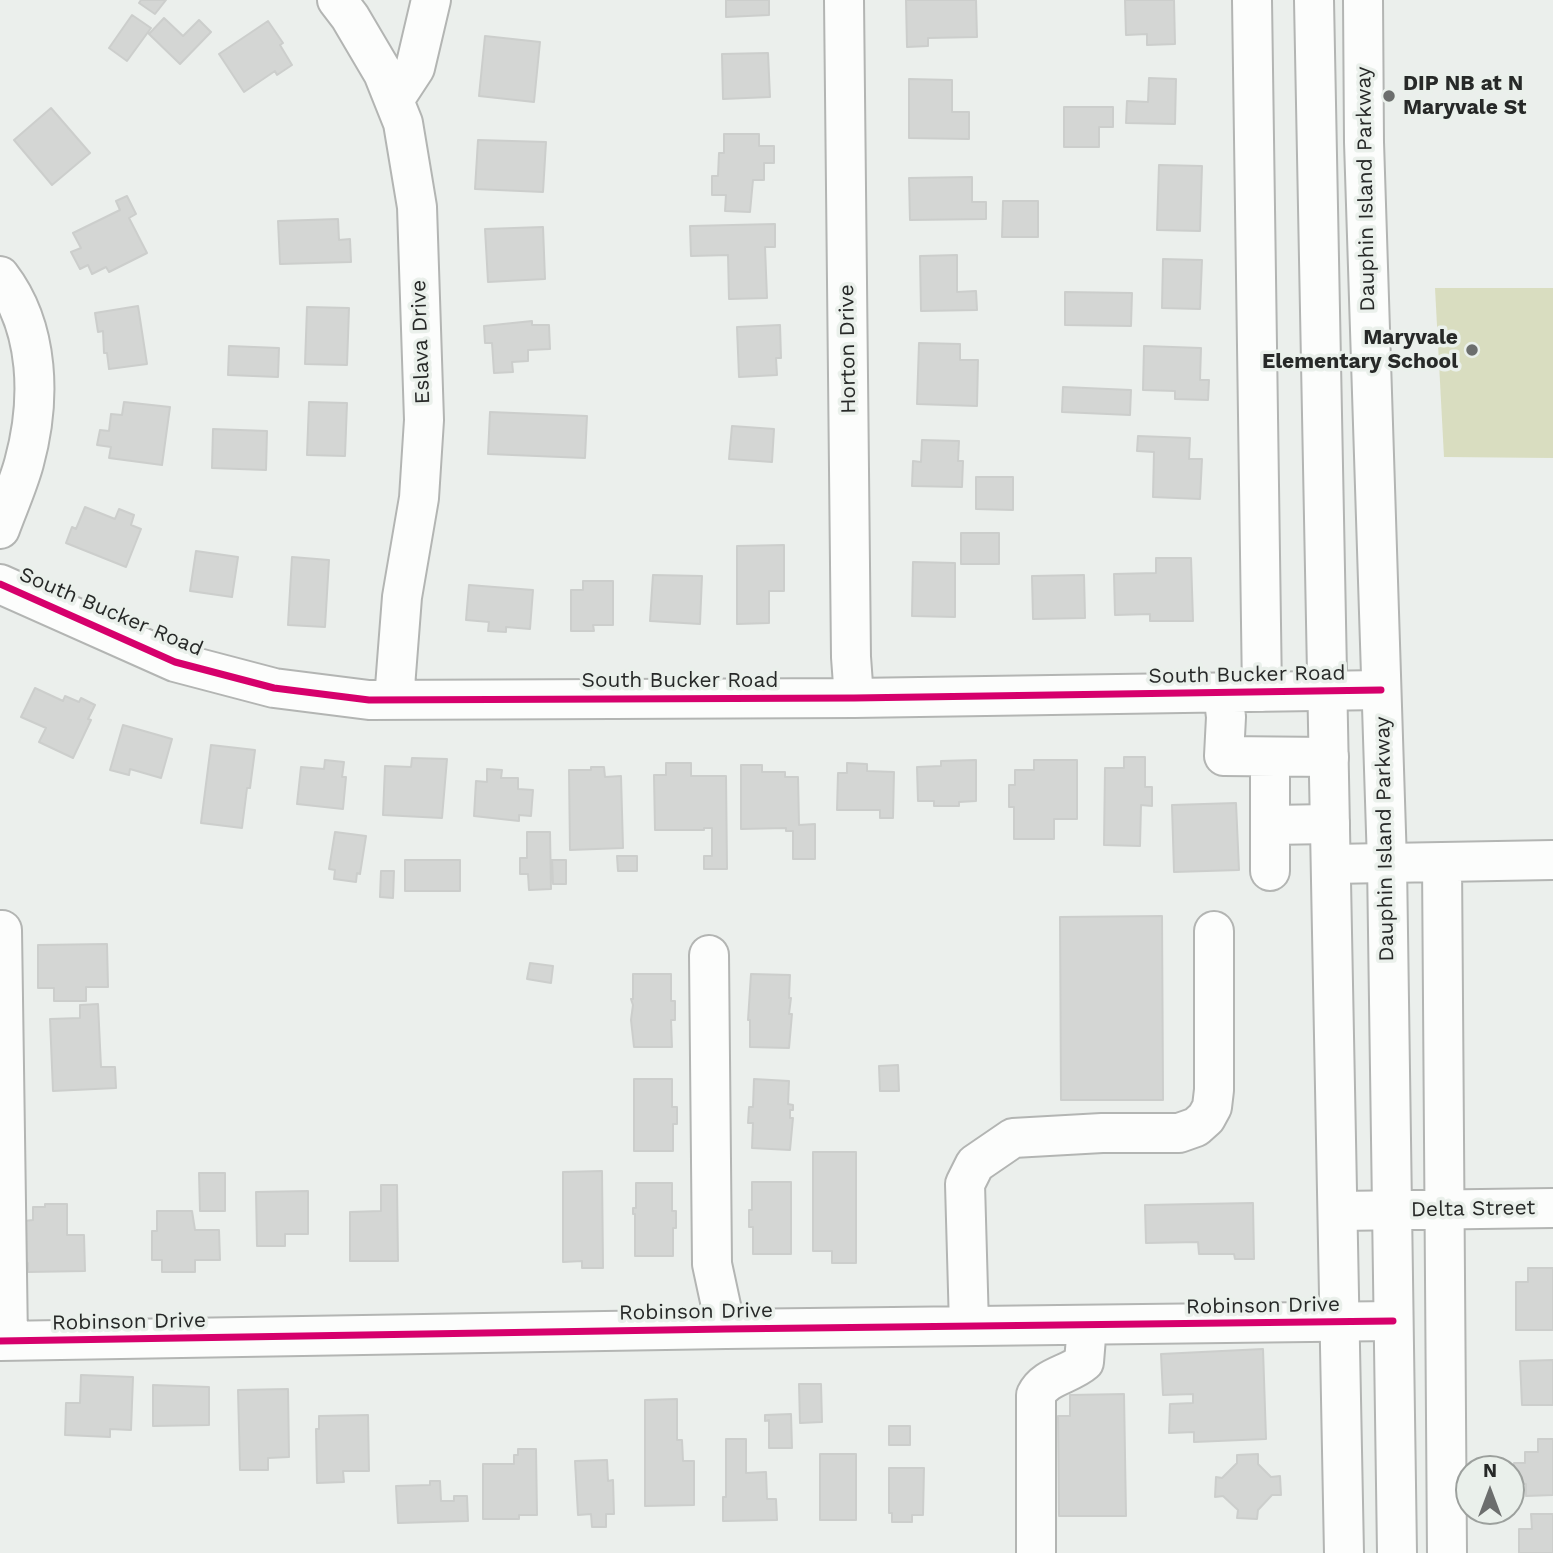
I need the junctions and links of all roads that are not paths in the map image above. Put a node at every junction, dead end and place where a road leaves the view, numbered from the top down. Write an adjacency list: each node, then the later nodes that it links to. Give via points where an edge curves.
1 (337, 0): 7 (street, Eslava Drive, via 383,73)
2 (431, 0): 7 (street, via 415,68)
3 (844, 0): 15 (street, Horton Drive)
4 (1252, 0): 14 (street)
5 (1314, 0): 12 (street)
6 (1363, 0): 11 (street, Dauphin Island Parkway)
7 (394, 100): 16 (street, Eslava Drive, via 403,123 417,207 424,421)
8 (0, 276): 9 (street, via 12,291 28,331 34,415 24,464)
9 (0, 529)
10 (0, 584): 16 (street, South Bucker Road, via 175,663 274,688)
11 (1381, 690): 12 (street, South Bucker Road); 23 (street, Dauphin Island Parkway)
12 (1328, 691): 14 (street, South Bucker Road); 18 (street)
13 (1223, 692): 14 (street, South Bucker Road); 15 (street, South Bucker Road); 17 (street, via 1224,756)
14 (1262, 692)
15 (854, 698): 16 (street, South Bucker Road)
16 (394, 700)
17 (1270, 757): 18 (street); 20 (street)
18 (1329, 757): 19 (street)
19 (1331, 824): 20 (street); 24 (street)
20 (1270, 825): 25 (street)
21 (1553, 860): 22 (street)
22 (1442, 862): 23 (street); 30 (street)
23 (1387, 863): 24 (street); 32 (street, Dauphin Island Parkway)
24 (1331, 864): 31 (street)
25 (1270, 871)
26 (2, 930): 38 (street)
27 (1214, 931): 36 (street, via 1214,1090 1206,1118 1179,1133 1013,1138 975,1164 965,1184)
28 (709, 955): 37 (street, via 712,1264)
29 (1553, 1208): 30 (street, Delta Street)
30 (1445, 1209): 32 (street, Delta Street); 42 (street)
31 (1338, 1210): 32 (street, Delta Street); 34 (street)
32 (1393, 1210): 33 (street, Dauphin Island Parkway)
33 (1393, 1321): 34 (street, Robinson Drive); 41 (street, Dauphin Island Parkway)
34 (1339, 1323): 35 (street, Robinson Drive); 40 (street)
35 (1087, 1325): 36 (street, Robinson Drive); 39 (street, via 1084,1362 1045,1382 1036,1395)
36 (969, 1326): 37 (street, Robinson Drive)
37 (726, 1329): 38 (street, Robinson Drive)
38 (4, 1341)
39 (1036, 1553)
40 (1344, 1553)
41 (1397, 1553)
42 (1447, 1553)

